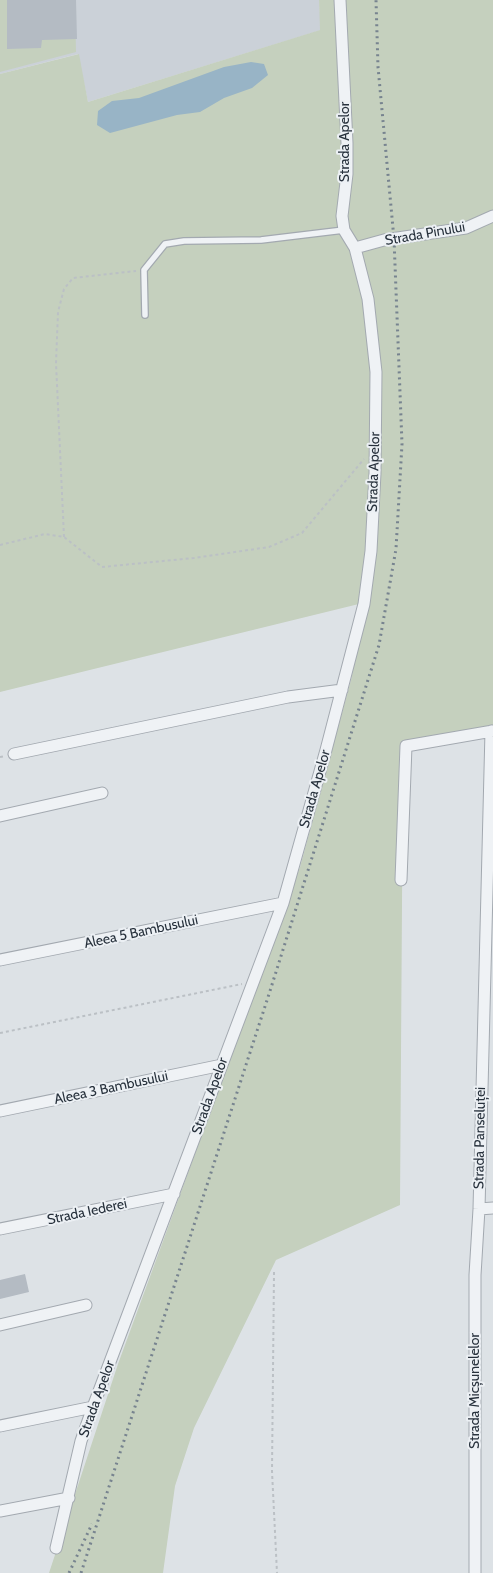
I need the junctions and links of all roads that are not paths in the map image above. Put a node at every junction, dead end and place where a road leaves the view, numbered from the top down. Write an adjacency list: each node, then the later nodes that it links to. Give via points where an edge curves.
1 (340, 0): 3 (street, Strada Apelor, via 347,143 347,174 342,216)
2 (493, 216): 4 (street, Strada Pinului, via 466,228 384,240)
3 (344, 230): 4 (street, Strada Apelor); 5 (lane, via 261,240 184,240 165,244 144,270)
4 (355, 248): 6 (street, Strada Apelor, via 368,299 376,372 375,473 370,559 364,604)
5 (145, 315)
6 (342, 690): 8 (street, via 288,698); 12 (street, Strada Apelor)
7 (492, 731): 11 (street, via 406,746); 18 (street, Strada Panseluței)
8 (14, 754)
9 (102, 793): 10 (street)
10 (0, 816)
11 (401, 880)
12 (283, 903): 13 (street, Aleea 5 Bambusului); 14 (street, Strada Apelor)
13 (0, 960)
14 (222, 1065): 15 (street, Aleea 3 Bambusului); 16 (street, Strada Apelor)
15 (0, 1111)
16 (174, 1194): 19 (street, Strada Iederei); 22 (street, Strada Apelor)
17 (493, 1208): 18 (street)
18 (479, 1209): 27 (street, Strada Micșunelelor, via 474,1275)
19 (0, 1230)
20 (86, 1305): 21 (street)
21 (0, 1325)
22 (93, 1407): 23 (street); 24 (street, Strada Apelor, via 81,1441)
23 (0, 1426)
24 (69, 1498): 25 (street); 26 (street, Strada Apelor)
25 (0, 1511)
26 (56, 1548)
27 (475, 1573)

